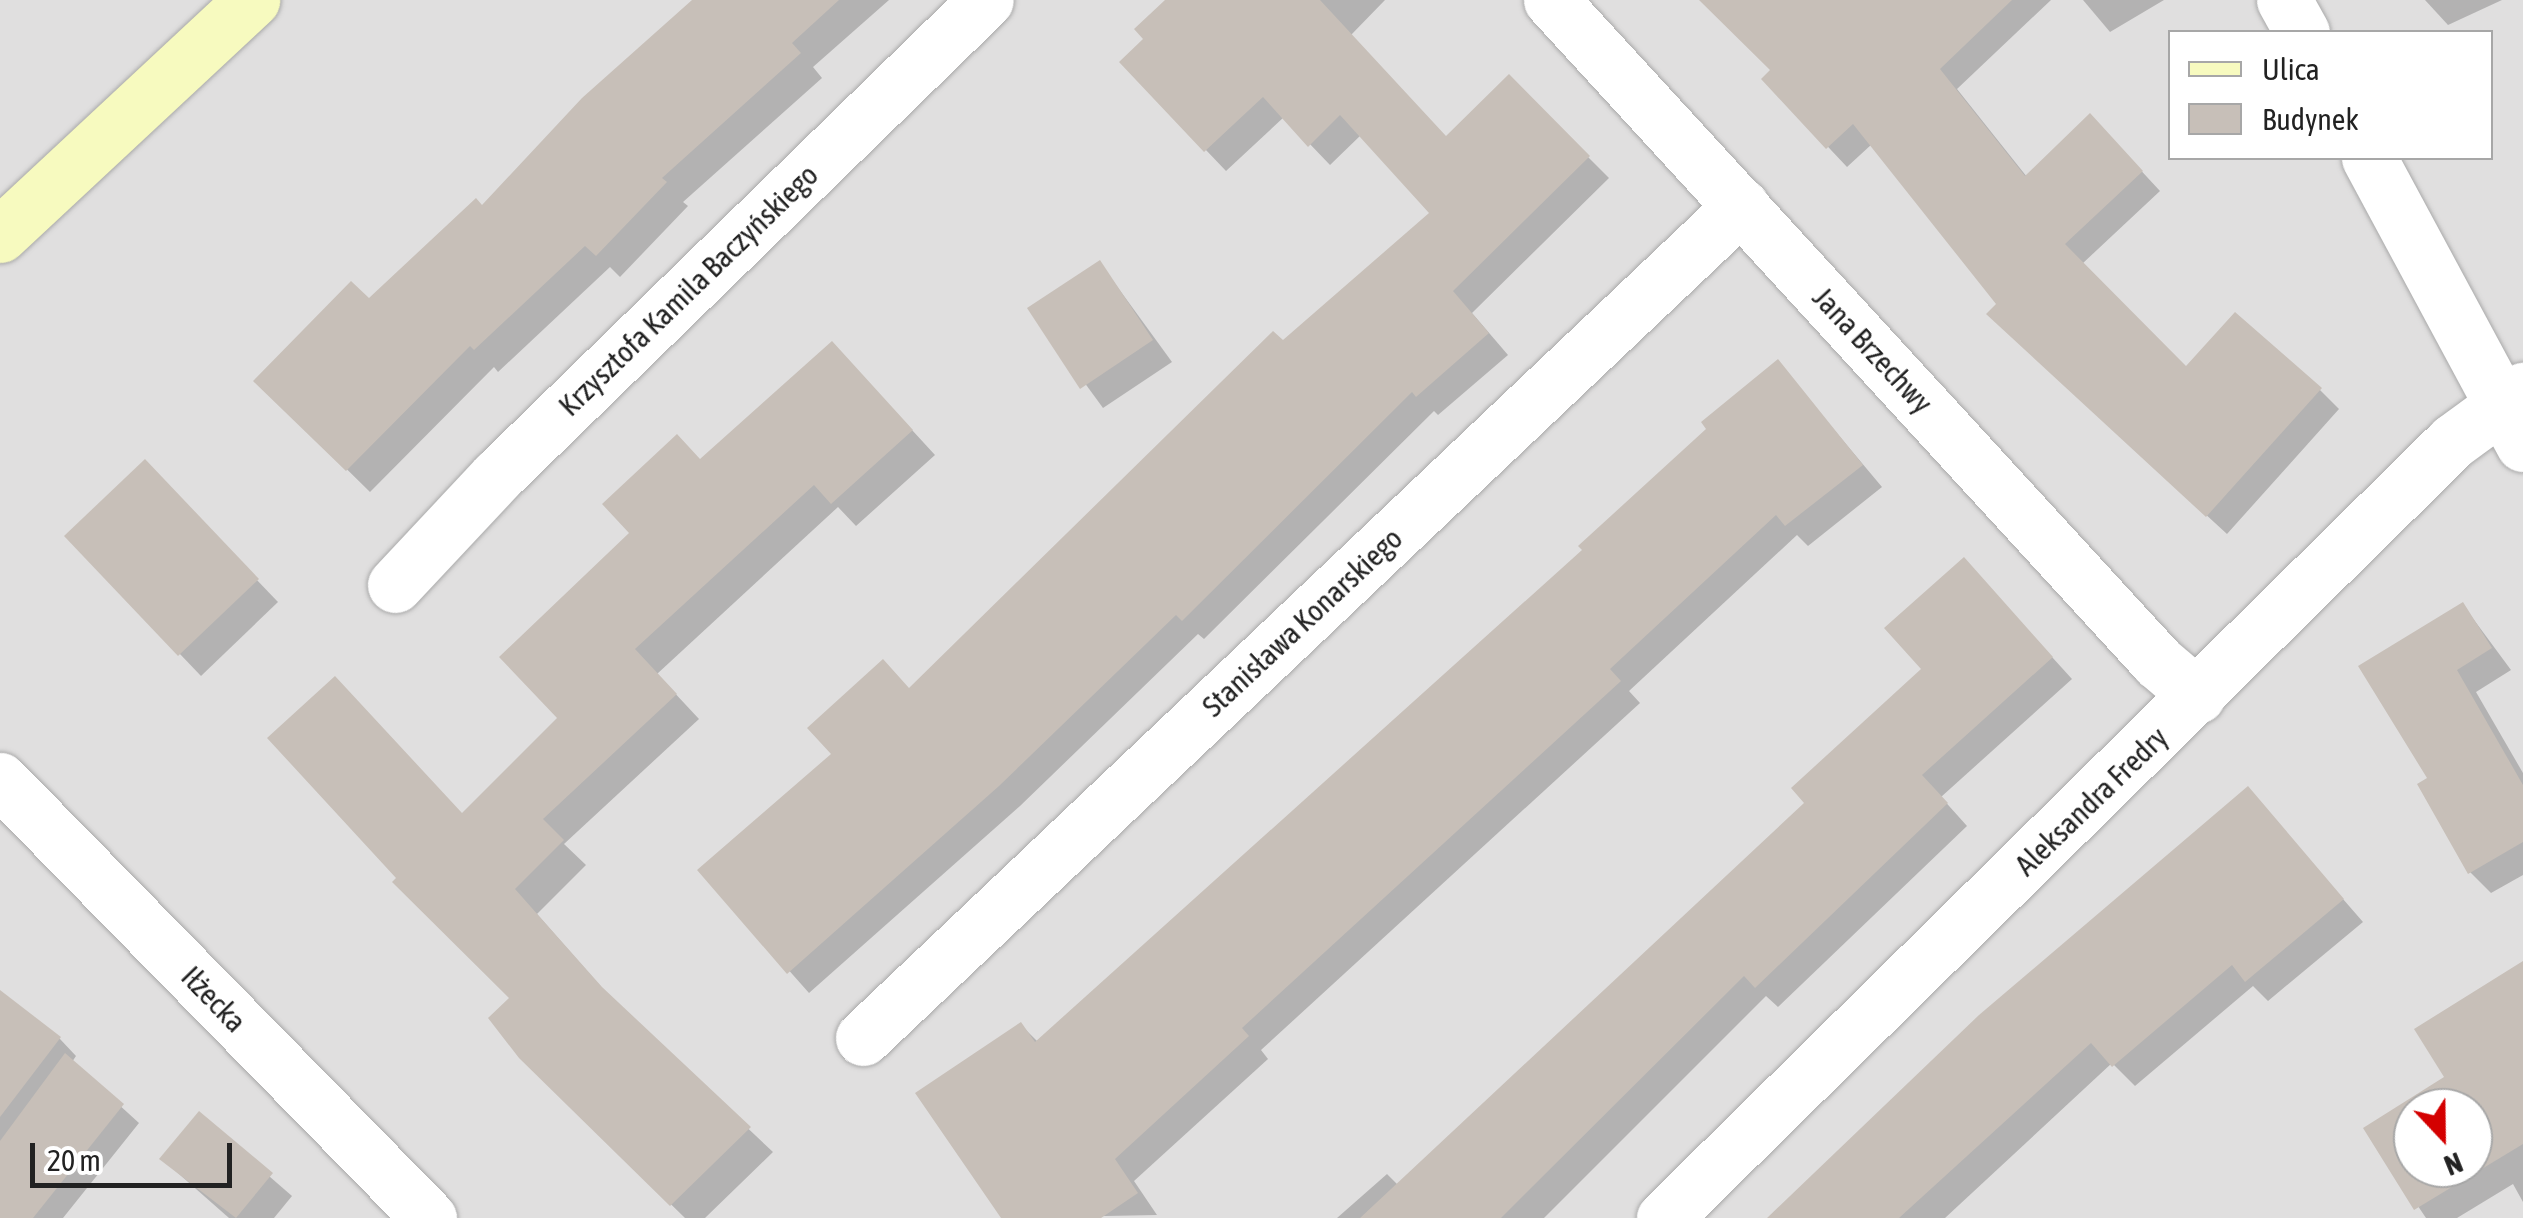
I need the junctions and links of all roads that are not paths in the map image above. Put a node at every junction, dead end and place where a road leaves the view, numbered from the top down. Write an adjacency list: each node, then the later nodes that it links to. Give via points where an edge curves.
1 (252, 0): 8 (main road)
2 (986, 0): 10 (street, Krzysztofa Kamila Baczyńskiego, via 497,476)
3 (1551, 0): 7 (street, Jana Brzechwy)
4 (2284, 0): 5 (street)
5 (2301, 30)
6 (2370, 160): 9 (street)
7 (1740, 206): 11 (street, Jana Brzechwy, via 2158,662); 13 (street, Stanisława Konarskiego)
8 (0, 235)
9 (2516, 413): 11 (street, Aleksandra Fredry, via 2452,441)
10 (395, 585)
11 (2198, 696): 15 (street, Aleksandra Fredry)
12 (0, 780): 14 (street, Iłżecka)
13 (863, 1038)
14 (429, 1218)
15 (1664, 1218)

